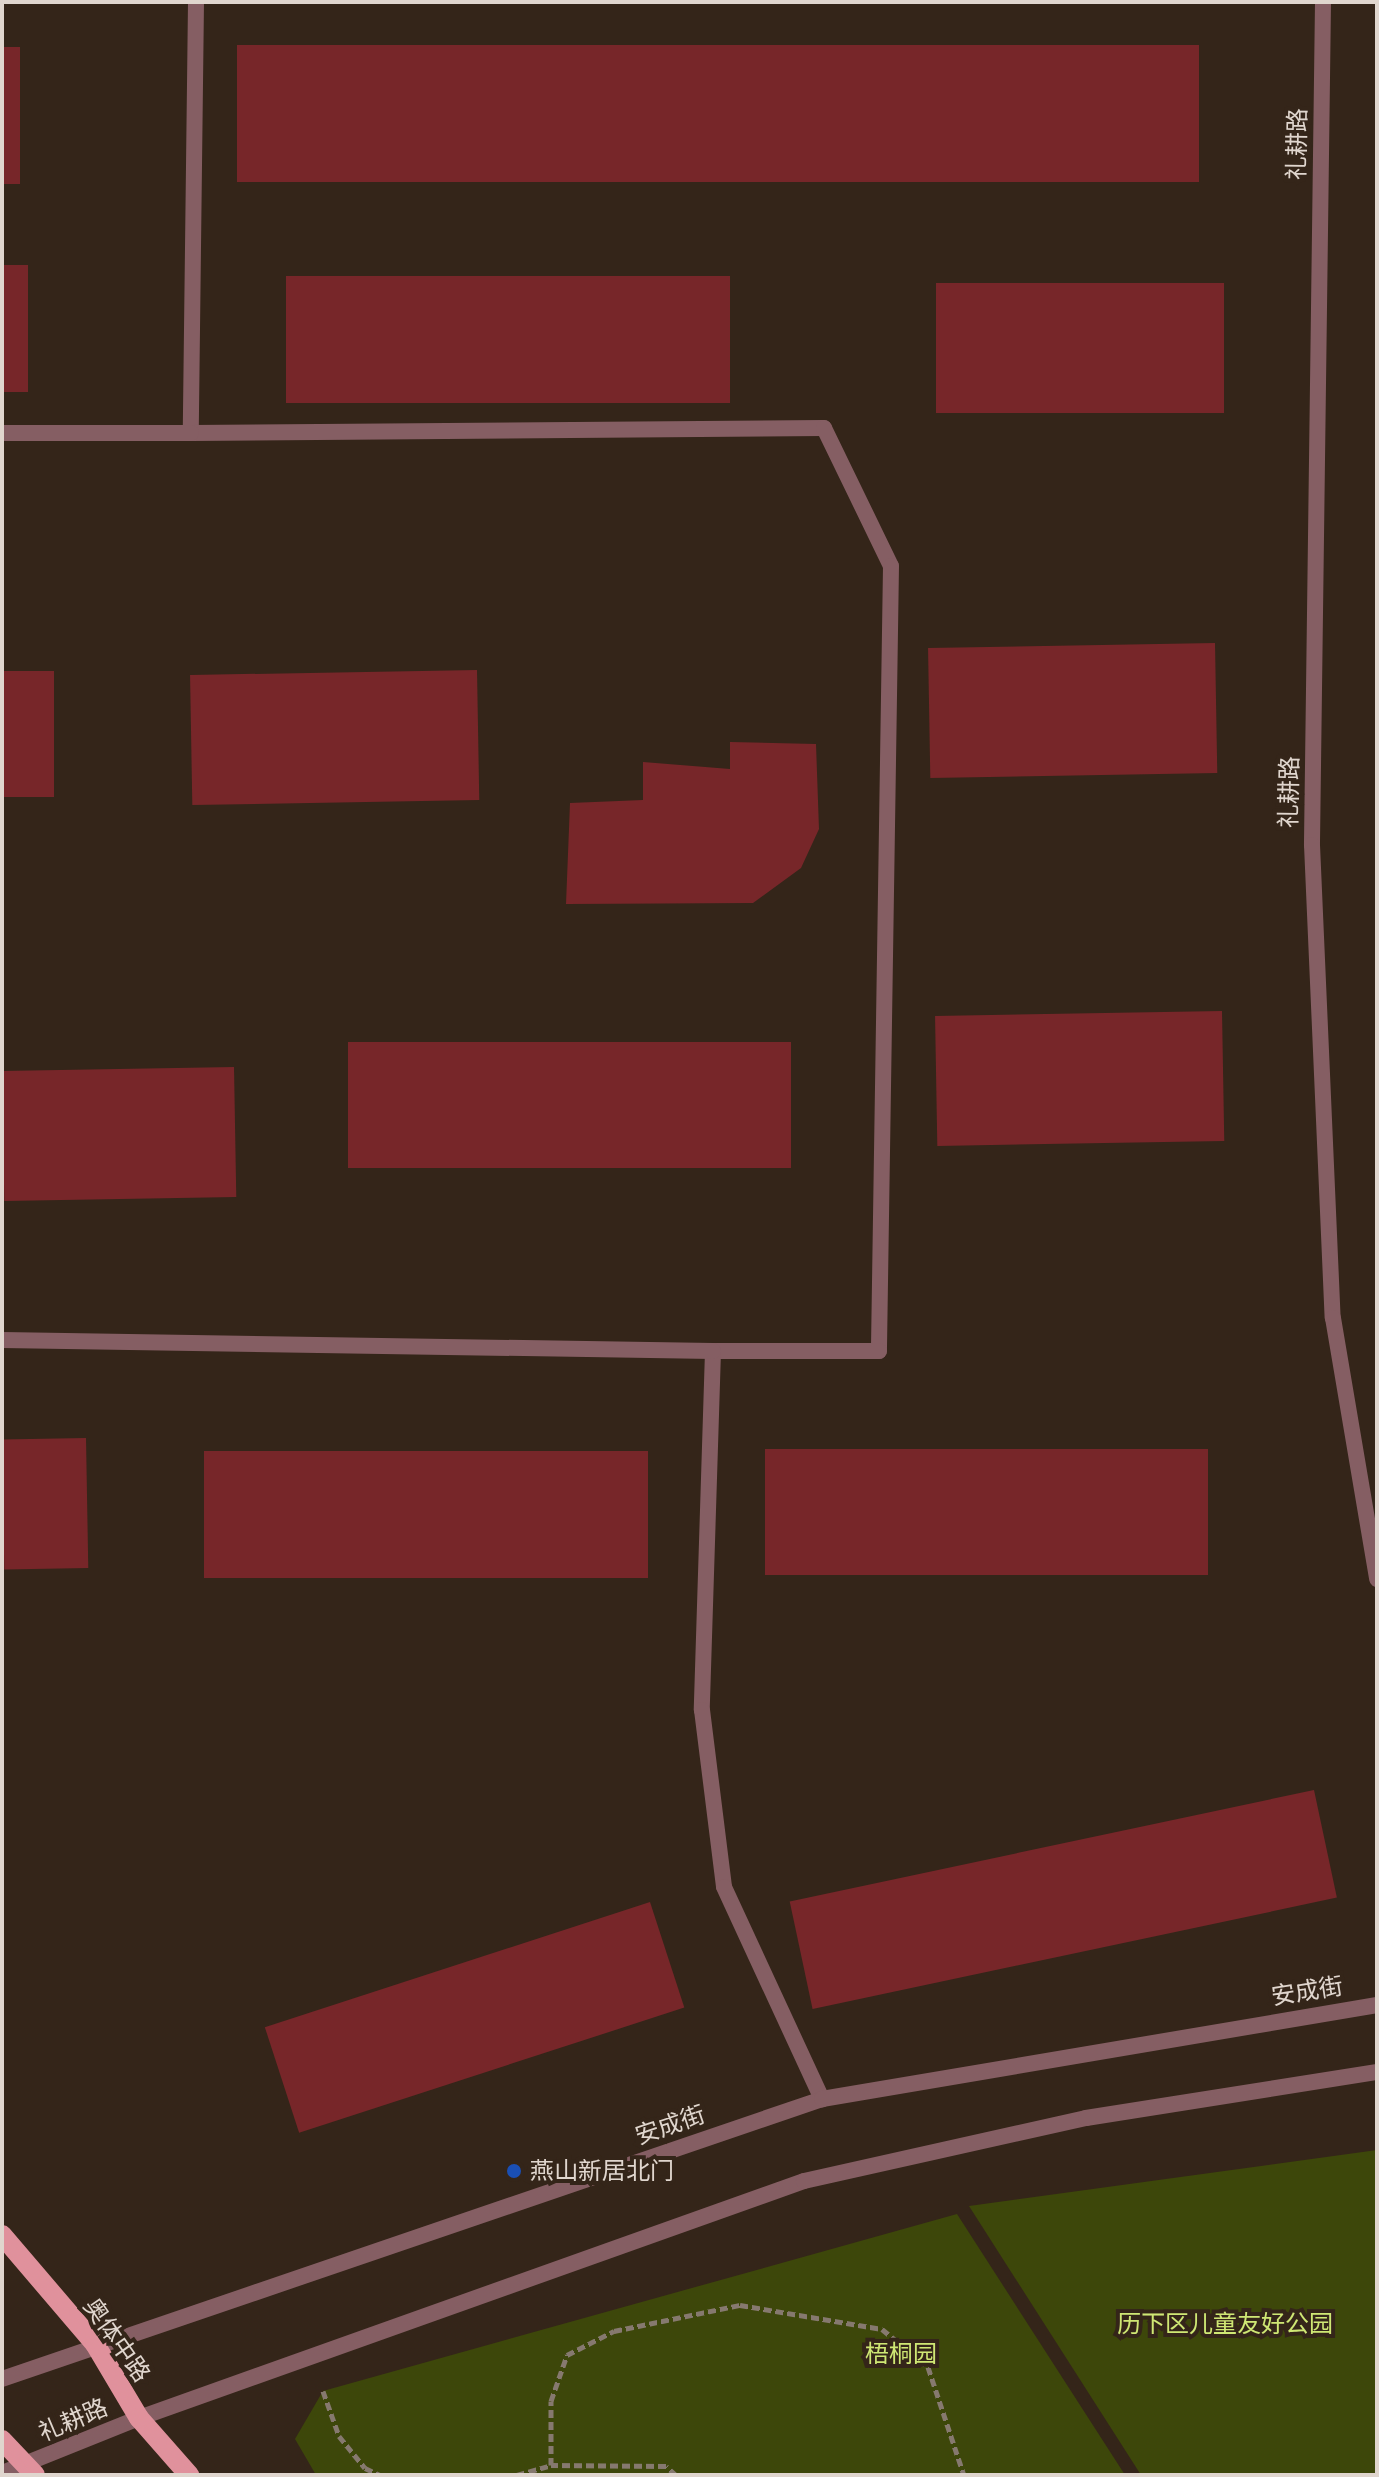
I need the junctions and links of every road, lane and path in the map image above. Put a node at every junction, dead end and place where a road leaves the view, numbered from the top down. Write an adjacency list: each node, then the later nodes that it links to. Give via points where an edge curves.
1 (196, 2): 4 (street)
2 (1323, 2): 7 (street, 礼耕路, via 1312,845 1333,1318)
3 (2, 433): 4 (street)
4 (191, 433): 6 (street, via 824,428 891,566 879,1351)
5 (2, 1340): 6 (street)
6 (713, 1351): 10 (street, via 702,1710 724,1887)
7 (1377, 1579)
8 (1377, 2005): 10 (street, 安成街)
9 (1377, 2072): 15 (street, via 1086,2118 804,2181)
10 (822, 2099): 12 (street, 安成街)
11 (2, 2235): 12 (main road, 奥体中路)
12 (95, 2344): 13 (street, 安成街); 15 (main road, 奥体中路)
13 (2, 2379)
14 (323, 2391): 21 (path, via 339,2436 365,2468)
15 (139, 2418): 18 (street, 礼耕路); 20 (main road, 奥体中路)
16 (2, 2440): 18 (main road)
17 (551, 2465): 22 (path); 23 (path, via 666,2466); 24 (path, via 551,2401 567,2355 614,2331 740,2305 882,2329 928,2367)
18 (31, 2470): 19 (street)
19 (2, 2473)
20 (189, 2475)
21 (380, 2475)
22 (517, 2475)
23 (676, 2475)
24 (964, 2475)

